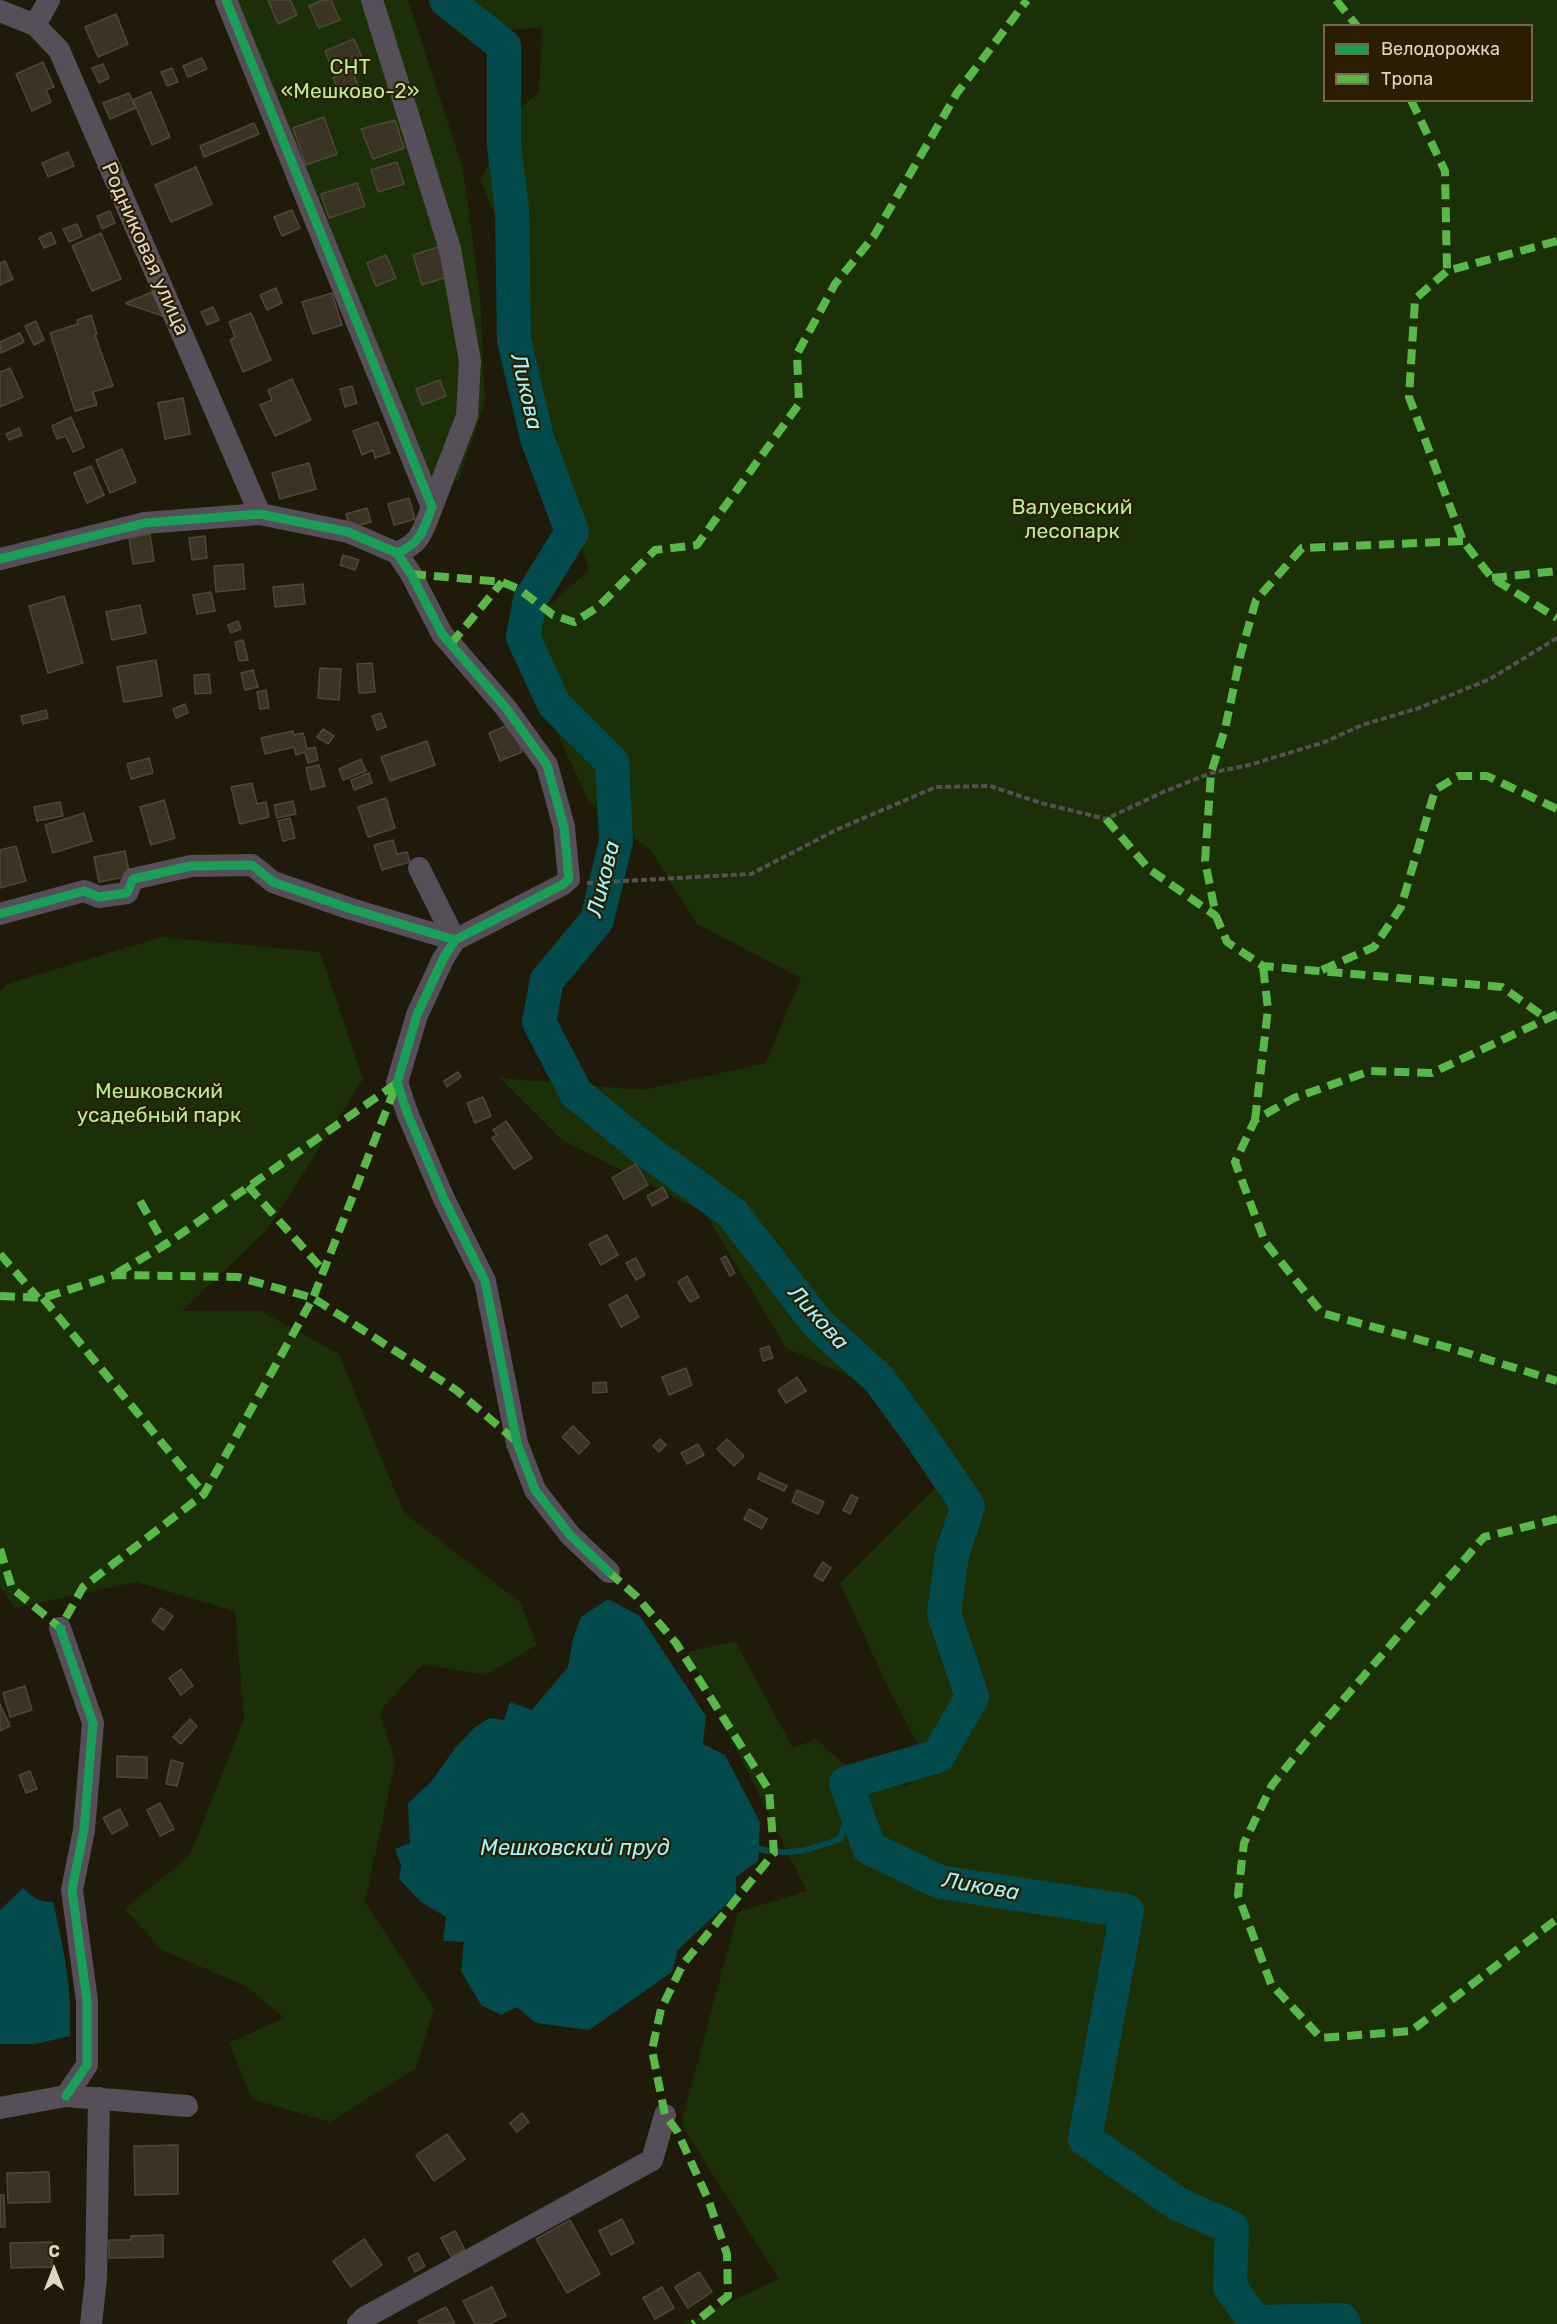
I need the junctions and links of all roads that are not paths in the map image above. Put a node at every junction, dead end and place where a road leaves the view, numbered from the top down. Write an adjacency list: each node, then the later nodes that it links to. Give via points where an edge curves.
1 (49, 0): 5 (street)
2 (226, 0): 6 (street)
3 (372, 0): 6 (street, via 450,249 470,362 466,416)
4 (0, 11): 5 (street, Родниковая улица)
5 (35, 25): 7 (street, Родниковая улица, via 58,50)
6 (432, 507): 8 (street, via 413,546)
7 (260, 514): 8 (street, via 348,532); 9 (street, via 145,523)
8 (397, 554): 12 (street, via 442,634 506,708 547,765 564,827 569,879)
9 (0, 559)
10 (419, 868): 12 (street)
11 (0, 914): 12 (street, via 84,891 99,897 127,894 133,879 191,866 252,865 273,882)
12 (455, 940): 13 (street, via 417,1015 398,1083 444,1199 485,1281 517,1443 535,1490 570,1535)
13 (609, 1572)
14 (60, 1628): 15 (street, via 93,1723 84,1830 72,1890 87,2001 87,2065)
15 (66, 2096): 16 (street); 18 (street)
16 (99, 2098): 17 (street); 20 (street, via 96,2279)
17 (186, 2106)
18 (0, 2108)
19 (665, 2115): 21 (street, via 652,2160)
20 (91, 2324)
21 (358, 2324)

